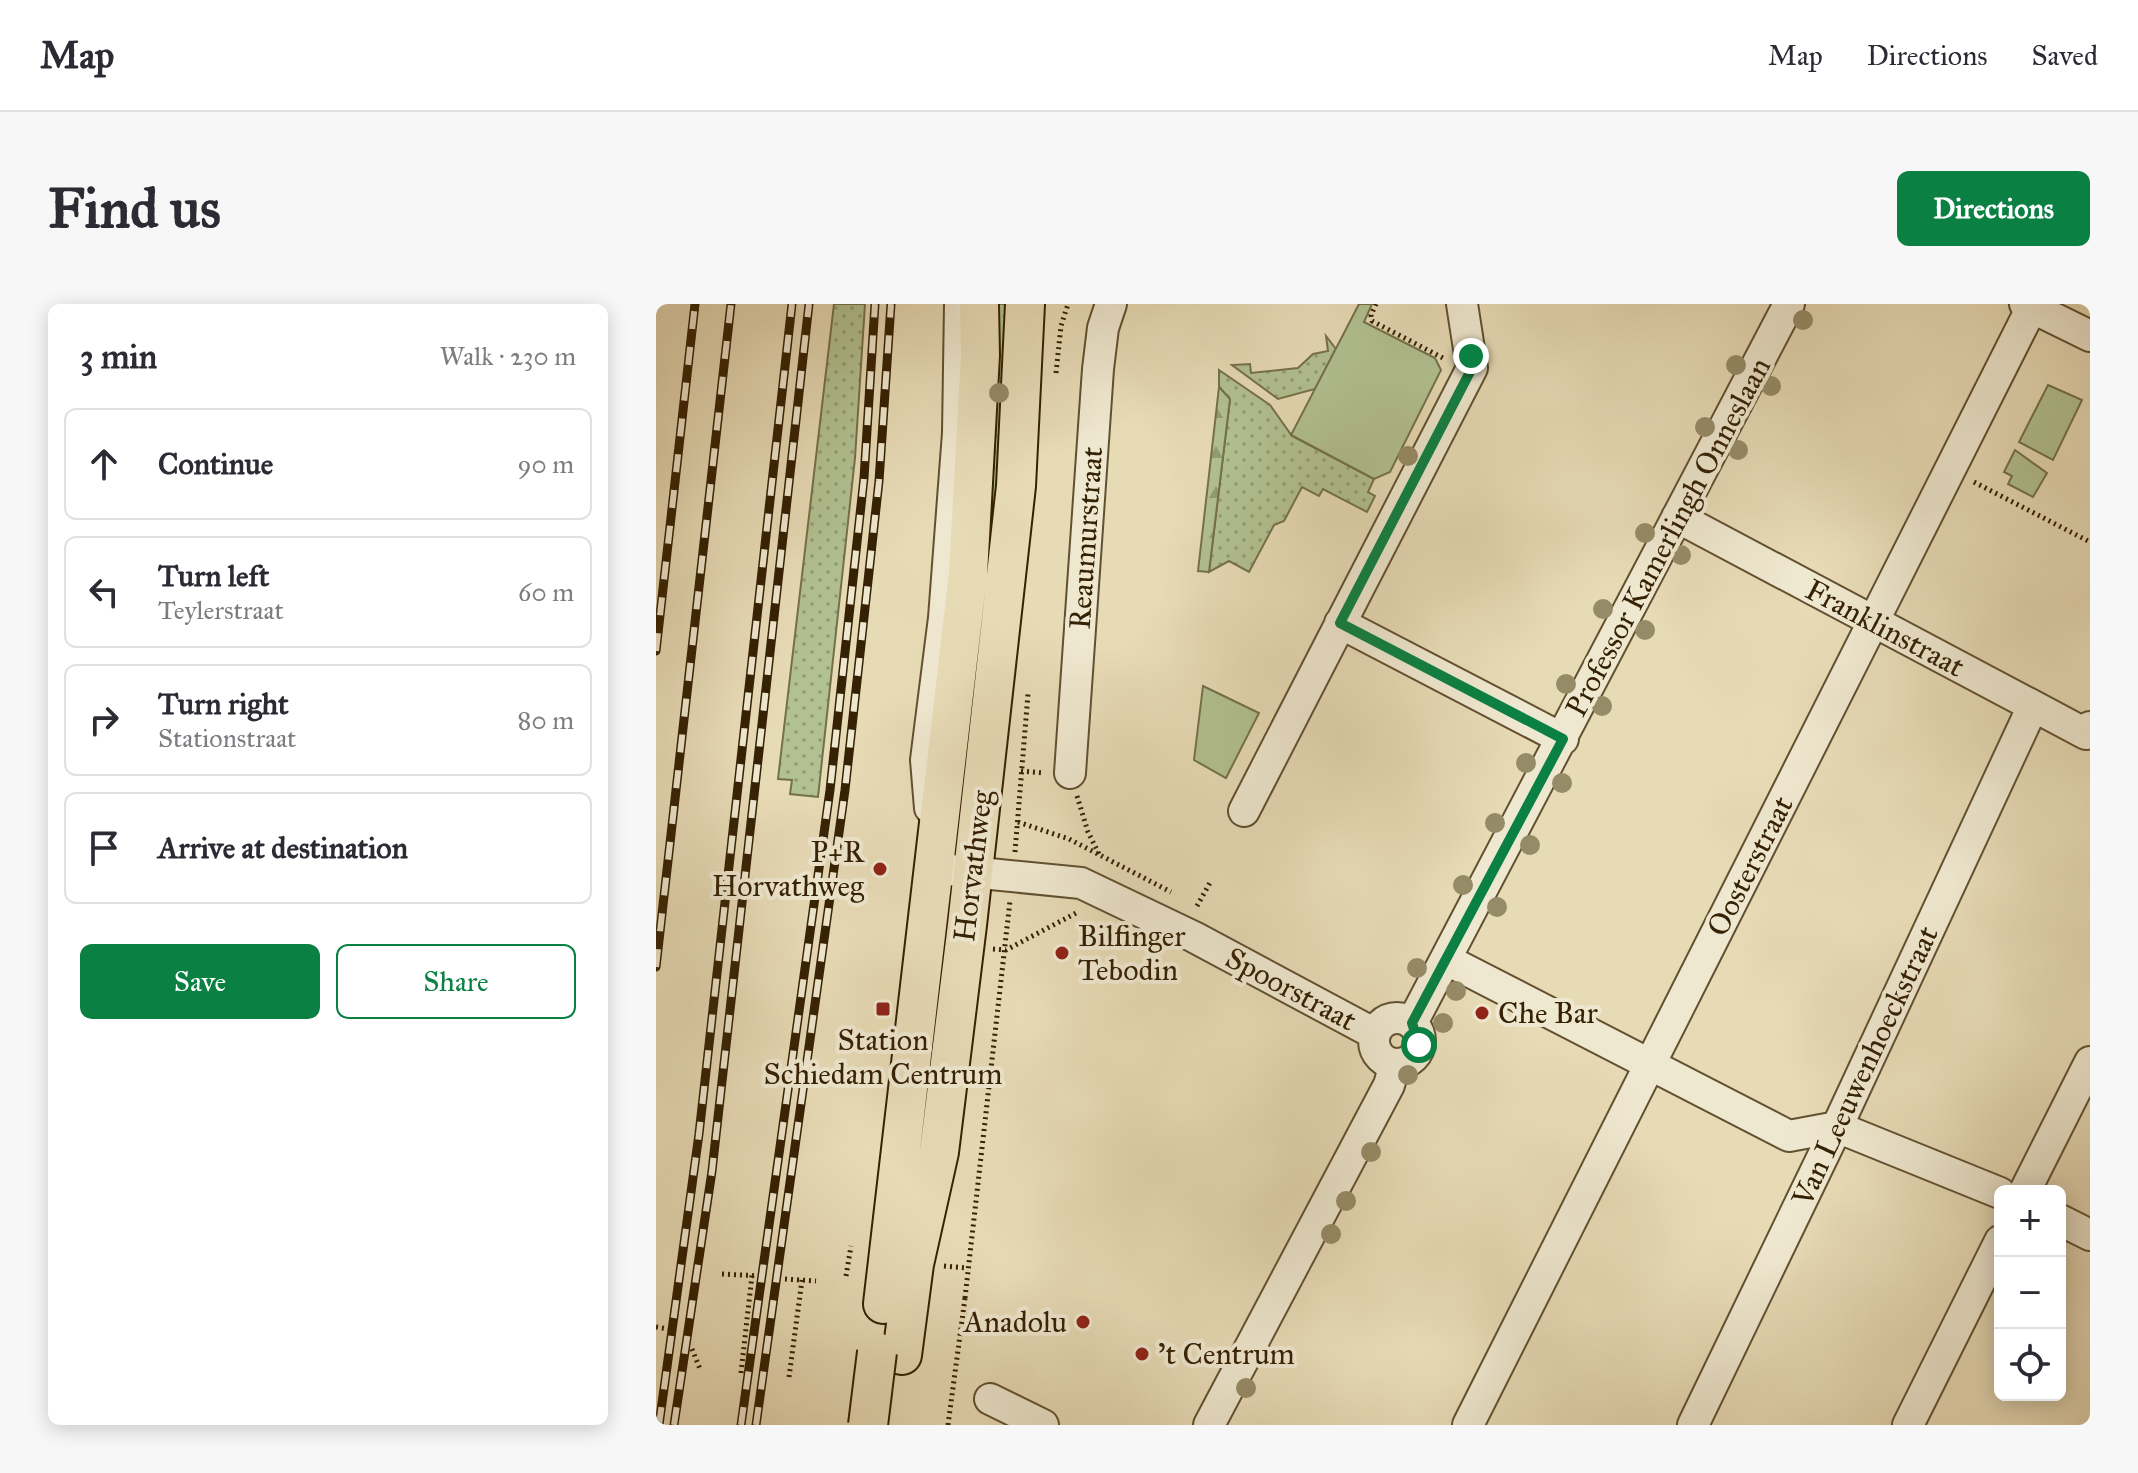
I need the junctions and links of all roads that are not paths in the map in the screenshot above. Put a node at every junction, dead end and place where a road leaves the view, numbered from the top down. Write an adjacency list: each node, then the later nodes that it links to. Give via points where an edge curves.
1 (960, 304): 10 (street, Horvathweg)
2 (979, 304): 10 (main road, Horvathweg, via 974,471)
3 (1025, 304): 18 (main road, Horvathweg, via 1016,486)
4 (1111, 304): 16 (street, Reaumurstraat, via 1098,369)
5 (1462, 304): 11 (street, via 1472,368)
6 (1789, 304): 9 (street, Professor Kamerlingh Onneslaan)
7 (2029, 306): 8 (street); 12 (street, Oosterstraat)
8 (2090, 336)
9 (1677, 517): 12 (street, Franklinstraat); 15 (street, Professor Kamerlingh Onneslaan)
10 (955, 598): 18 (main road, Horvathweg)
11 (1340, 623): 15 (street); 17 (street)
12 (1873, 623): 13 (street, Franklinstraat); 24 (street, Oosterstraat)
13 (2033, 706): 14 (street, Franklinstraat, via 2086,734); 25 (street, Van Leeuwenhoeckstraat)
14 (2090, 727)
15 (1563, 739): 19 (street, Professor Kamerlingh Onneslaan)
16 (1070, 773)
17 (1244, 811)
18 (953, 871): 21 (street, Spoorstraat, via 1081,883); 31 (main road, Horvathweg)
19 (1447, 960): 20 (street, Professor Kamerlingh Onneslaan); 24 (street)
20 (1412, 1023): 21 (street, via 1391,1018); 23 (street, via 1419,1037 1416,1053)
21 (1375, 1034): 23 (street, via 1378,1054)
22 (2090, 1062): 26 (street)
23 (1395, 1064): 36 (street, via 1389,1085)
24 (1649, 1065): 25 (street, via 1789,1136); 37 (street, Oosterstraat)
25 (1837, 1127): 27 (street); 38 (street, Van Leeuwenhoeckstraat)
26 (2028, 1185)
27 (1994, 1191)
28 (2066, 1223): 29 (street)
29 (2090, 1235)
30 (1994, 1253): 39 (street)
31 (889, 1353): 33 (main road, Horvathweg, bridge); 34 (main road, Horvathweg)
32 (990, 1399): 35 (street)
33 (868, 1425)
34 (894, 1425)
35 (1043, 1425)
36 (1209, 1425)
37 (1468, 1425)
38 (1693, 1425)
39 (1908, 1425)

